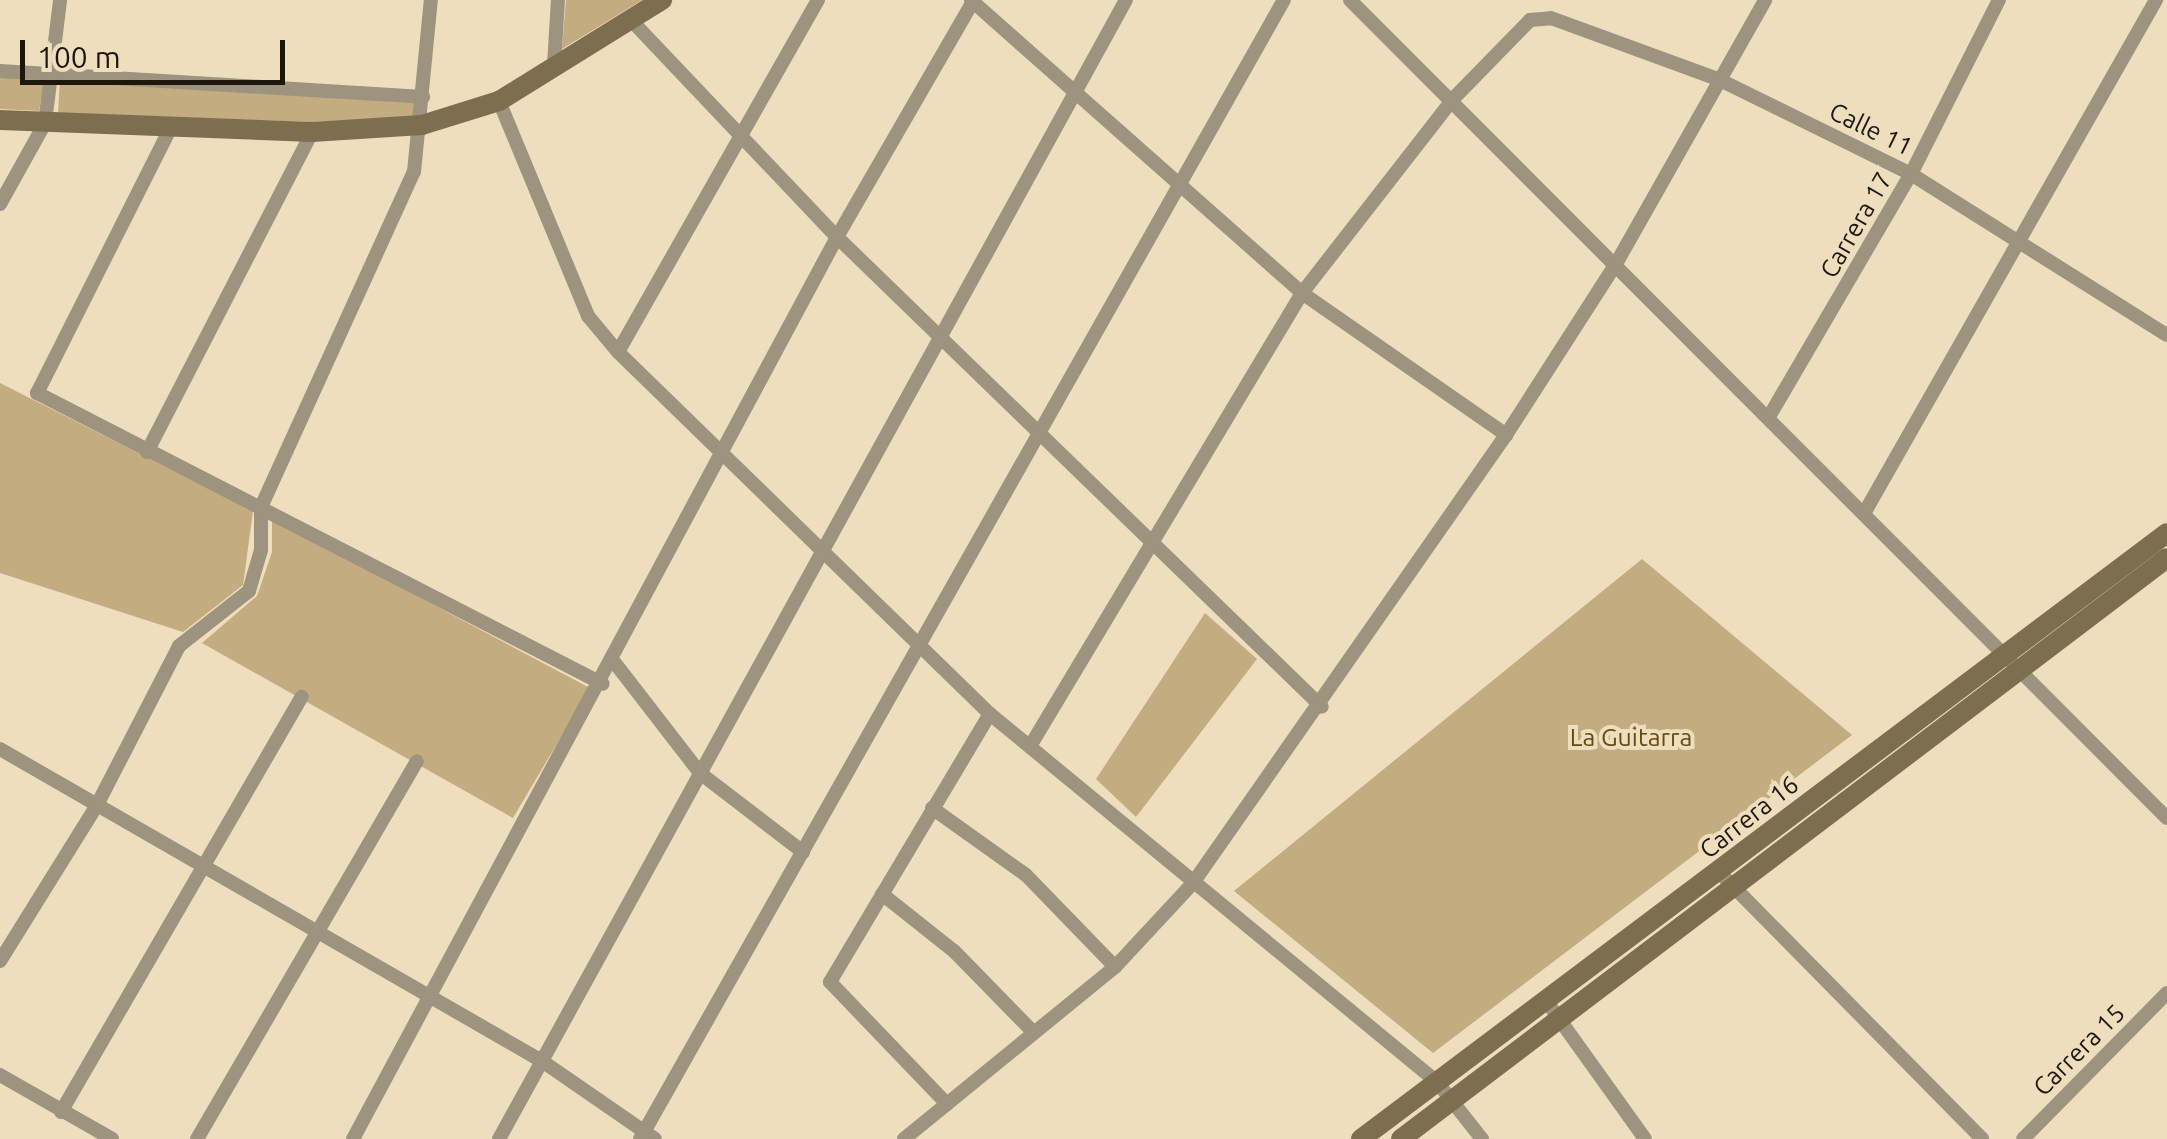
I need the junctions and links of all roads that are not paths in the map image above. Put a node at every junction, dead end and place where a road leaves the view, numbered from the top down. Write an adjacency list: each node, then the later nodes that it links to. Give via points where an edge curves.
1 (60, 0): 16 (street)
2 (431, 0): 19 (street)
3 (558, 0): 14 (street)
4 (662, 0): 13 (main road)
5 (818, 0): 27 (street)
6 (1126, 0): 18 (street)
7 (1284, 0): 29 (street)
8 (1350, 0): 21 (street)
9 (1766, 0): 17 (street)
10 (1999, 0): 28 (street, Carrera 17)
11 (2156, 0): 32 (street)
12 (973, 1): 18 (street); 31 (street)
13 (630, 19): 14 (main road); 27 (street)
14 (554, 65): 20 (main road)
15 (0, 71): 16 (street)
16 (51, 75): 19 (street); 23 (street)
17 (1720, 80): 21 (street, Calle 11, via 1551,18 1530,20); 28 (street, Calle 11); 33 (street)
18 (1073, 96): 29 (street); 35 (street)
19 (424, 97): 24 (street)
20 (500, 100): 24 (main road); 37 (street, via 588,316)
21 (1452, 100): 33 (street); 34 (street)
22 (0, 120): 23 (main road)
23 (45, 122): 25 (main road); 30 (street)
24 (422, 124): 26 (main road); 43 (street, via 414,172)
25 (171, 126): 26 (main road); 41 (street, via 37,393)
26 (312, 132): 41 (street)
27 (738, 135): 31 (street); 37 (street)
28 (1911, 174): 32 (street, Calle 11); 38 (street, Carrera 17)
29 (1180, 188): 34 (street); 39 (street)
30 (0, 204)
31 (837, 236): 35 (street); 42 (street)
32 (2020, 240): 36 (street, Calle 11); 44 (street)
33 (1617, 262): 38 (street); 40 (street)
34 (1302, 293): 40 (street); 46 (street)
35 (937, 334): 39 (street); 47 (street)
36 (2167, 335)
37 (618, 352): 42 (street)
38 (1770, 415): 44 (street)
39 (1042, 433): 46 (street); 49 (street)
40 (1506, 435): 55 (street)
41 (147, 452): 43 (street)
42 (719, 454): 47 (street); 51 (street)
43 (261, 507): 53 (street); 61 (street, via 262,550 248,590 179,646)
44 (1866, 510): 50 (street)
45 (2167, 533): 50 (main road, Carrera 16)
46 (1152, 548): 55 (street); 57 (street)
47 (821, 554): 49 (street); 60 (street)
48 (2167, 558): 52 (main road, Carrera 16)
49 (920, 647): 56 (street); 64 (street)
50 (2006, 652): 52 (street); 66 (main road, Carrera 16)
51 (615, 663): 53 (street); 60 (street)
52 (2023, 668): 63 (street); 68 (main road, Carrera 16)
53 (603, 684): 74 (street)
54 (302, 696): 65 (street)
55 (1322, 707): 67 (street)
56 (990, 714): 57 (street); 62 (street)
57 (1032, 743): 67 (street)
58 (0, 749): 61 (street)
59 (417, 761): 70 (street)
60 (700, 774): 64 (street); 77 (street)
61 (97, 804): 65 (street); 71 (street)
62 (932, 808): 69 (street); 72 (street, via 1026,874)
63 (2167, 818)
64 (803, 852): 83 (street)
65 (204, 866): 70 (street); 82 (street)
66 (1719, 872): 68 (street); 75 (main road, Carrera 16)
67 (1193, 883): 72 (street); 79 (street)
68 (1734, 888): 75 (main road, Carrera 16); 93 (street)
69 (882, 894): 76 (street, via 954,951); 81 (street, via 830,982)
70 (318, 931): 74 (street); 85 (street)
71 (0, 961)
72 (1115, 967): 76 (street)
73 (2167, 994): 94 (street, Carrera 15)
74 (431, 996): 77 (street); 86 (street)
75 (1552, 1010): 79 (main road, Carrera 16); 80 (main road, Carrera 16); 92 (street)
76 (1032, 1031): 81 (street)
77 (542, 1062): 83 (street); 87 (street)
78 (0, 1075): 82 (street)
79 (1437, 1082): 80 (street); 89 (main road, Carrera 16)
80 (1453, 1100): 90 (main road, Carrera 16); 91 (street)
81 (947, 1104): 88 (street)
82 (61, 1112): 84 (street)
83 (647, 1136)
84 (112, 1139)
85 (197, 1139)
86 (352, 1139)
87 (499, 1139)
88 (904, 1139)
89 (1362, 1139)
90 (1400, 1139)
91 (1482, 1139)
92 (1645, 1139)
93 (1982, 1139)
94 (2023, 1139)

